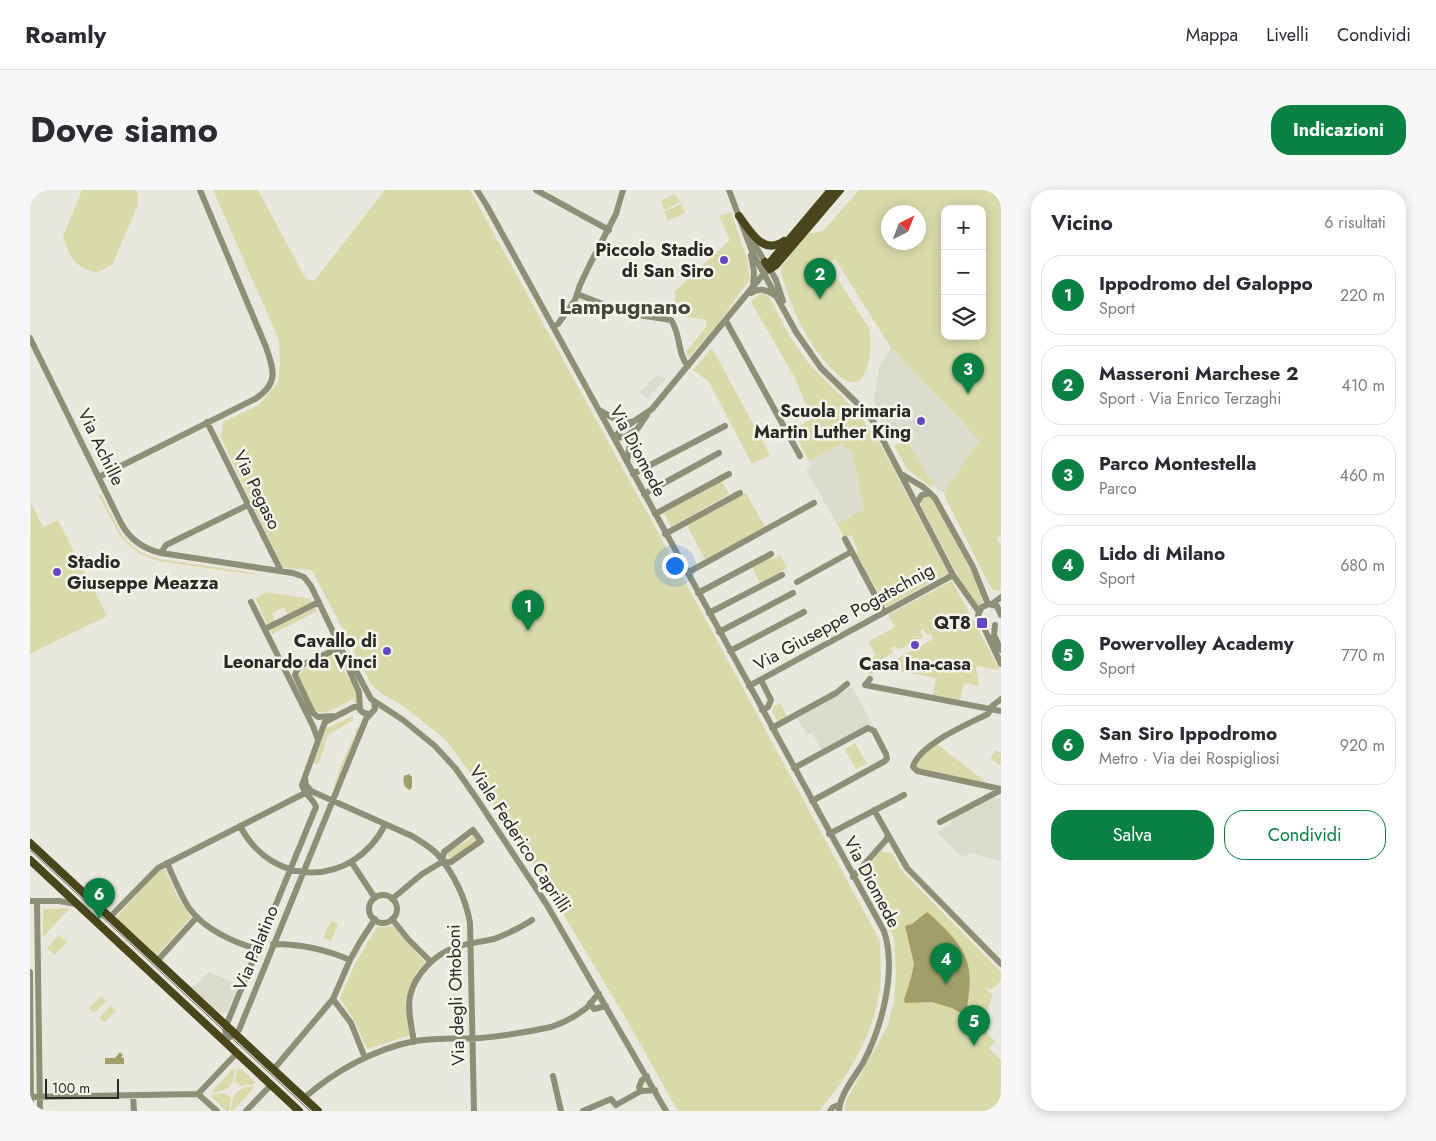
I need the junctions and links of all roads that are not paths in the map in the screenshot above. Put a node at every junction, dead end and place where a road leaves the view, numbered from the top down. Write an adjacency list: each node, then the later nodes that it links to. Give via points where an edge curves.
1 (200, 190): 26 (street, via 266,347 274,375 270,386 261,395)
2 (477, 190): 9 (street, Via Diomede)
3 (481, 190): 9 (street, Via Diomede)
4 (536, 190): 12 (street)
5 (623, 190): 12 (street)
6 (729, 190): 10 (street)
7 (831, 190): 13 (main road)
8 (840, 190): 15 (main road, via 776,265)
9 (487, 206): 22 (street, Via Diomede)
10 (739, 216): 11 (street); 13 (main road, via 756,239 770,246 779,244)
11 (742, 224): 14 (street); 15 (street)
12 (609, 230): 17 (street)
13 (795, 232): 15 (main road)
14 (750, 246): 15 (street); 16 (street, via 754,272)
15 (768, 269): 16 (street); 18 (street); 20 (street)
16 (752, 289): 19 (street)
17 (577, 294): 22 (street); 24 (street, via 620,310 671,320 680,341 682,357)
18 (779, 298): 19 (street, via 759,289); 20 (street)
19 (744, 299): 21 (street)
20 (785, 311): 35 (street, via 817,362 873,421)
21 (726, 321): 24 (street); 31 (street)
22 (553, 328): 25 (street, Via Diomede)
23 (30, 338): 36 (street, Via Achille)
24 (688, 366): 27 (street)
25 (598, 409): 27 (street, via 618,422); 29 (street, Via Diomede)
26 (207, 422): 36 (street); 42 (street, Via Pegaso)
27 (637, 424): 29 (street, via 625,437); 32 (street)
28 (725, 426): 33 (street)
29 (614, 438): 32 (street, Via Diomede)
30 (719, 453): 39 (street)
31 (800, 456)
32 (627, 463): 33 (street, Via Diomede)
33 (633, 474): 39 (street, Via Diomede)
34 (729, 474): 43 (street)
35 (902, 474): 38 (street); 41 (street)
36 (98, 477): 47 (street, Via Achille, via 128,534 142,546)
37 (740, 493): 44 (street)
38 (930, 493): 41 (street, via 922,495); 59 (street, via 973,567)
39 (644, 494): 43 (street, Via Diomede)
40 (814, 502): 50 (street)
41 (916, 504): 52 (street)
42 (248, 505): 47 (street, via 166,545); 49 (street, Via Pegaso)
43 (655, 514): 44 (street, Via Diomede)
44 (665, 534): 50 (street, Via Diomede)
45 (845, 539): 46 (street)
46 (852, 552): 53 (street); 61 (street)
47 (162, 553): 49 (street, Via Achille)
48 (771, 554): 54 (street)
49 (281, 571): 58 (street, Via Achille, via 304,577)
50 (687, 573): 54 (street, Via Diomede)
51 (782, 574): 63 (street)
52 (953, 575): 61 (street, Via Giuseppe Pogatschnig); 62 (street)
53 (797, 582)
54 (698, 594): 63 (street, Via Diomede)
55 (793, 594): 68 (street)
56 (1001, 597): 59 (street)
57 (251, 602): 67 (street)
58 (319, 602): 67 (street); 69 (street, Via Achille)
59 (990, 604): 62 (street); 64 (street, via 997,606)
60 (804, 612): 71 (street)
61 (884, 612): 75 (street, Via Giuseppe Pogatschnig)
62 (979, 612): 65 (street)
63 (709, 613): 68 (street, Via Diomede)
64 (1001, 614): 66 (street)
65 (984, 624): 66 (street); 73 (street)
66 (998, 625): 70 (street, via 994,635)
67 (265, 629): 88 (street)
68 (719, 632): 71 (street, Via Diomede)
69 (340, 647): 72 (street); 85 (street, via 302,665 295,675 313,713 322,717)
70 (1001, 650)
71 (730, 652): 77 (street, Via Diomede)
72 (348, 662): 79 (street); 80 (street, via 360,692)
73 (1001, 664)
74 (870, 679): 81 (street, via 865,685)
75 (761, 680): 77 (street, Via Giuseppe Pogatschnig); 82 (street, via 772,700)
76 (847, 684): 87 (street)
77 (749, 686): 82 (street, Via Diomede)
78 (1001, 699): 81 (street)
79 (372, 700): 80 (street, via 366,698); 84 (street, via 375,707); 86 (street, Viale Federico Caprilli)
80 (360, 704): 84 (street, via 363,712); 85 (street)
81 (991, 708): 83 (street); 90 (street, via 988,714 927,747 913,768)
82 (762, 710): 87 (street, Via Diomede)
83 (1001, 711)
84 (371, 712): 86 (street, Viale Federico Caprilli); 93 (street, Via Palatino)
85 (337, 715): 88 (street, via 325,722)
86 (397, 716): 130 (street, Viale Federico Caprilli, via 438,749 473,792 524,867)
87 (772, 728): 89 (street, Via Diomede)
88 (318, 741): 91 (street, via 305,778)
89 (794, 768): 94 (street, Via Diomede); 94 (street, via 870,728 874,731 887,757 884,761)
90 (1001, 789): 96 (street)
91 (308, 792): 93 (street, Via degli Ottoboni); 98 (street); 108 (street, Via Palatino, via 316,807)
92 (904, 795): 95 (street)
93 (329, 799): 97 (street, Via degli Ottoboni); 109 (street, Via Palatino, via 329,809)
94 (812, 802): 99 (street, Via Diomede)
95 (874, 810): 99 (street); 100 (street)
96 (940, 822)
97 (386, 825): 105 (street, Via degli Ottoboni, via 418,840); 107 (street, via 372,845)
98 (240, 826): 106 (street); 108 (street, via 262,854)
99 (829, 834): 110 (street, Via Diomede)
100 (888, 835): 102 (street); 103 (street)
101 (30, 843): 117 (main road)
102 (880, 848): 103 (street, via 888,846); 110 (street)
103 (897, 850): 128 (street, via 908,868)
104 (30, 860): 111 (main road)
105 (442, 862): 105 (street, via 451,862 481,841 473,830 444,852); 113 (street); 123 (street, Via degli Ottoboni, via 466,906)
106 (167, 863): 117 (street, via 154,870); 118 (street)
107 (352, 863): 109 (street, via 337,870); 112 (street)
108 (290, 870): 109 (street); 124 (street, Via Palatino)
109 (303, 873): 122 (street, Via Palatino)
110 (853, 877): 156 (street, Via Diomede, via 884,931 888,966 881,1021)
111 (63, 890): 114 (street); 116 (main road)
112 (375, 898): 113 (street, via 384,895); 119 (street, via 370,908)
113 (392, 899): 120 (street, via 397,910)
114 (59, 900): 115 (street); 116 (street)
115 (33, 901): 145 (street)
116 (78, 905): 137 (main road)
117 (110, 917): 126 (main road)
118 (196, 917): 124 (street, via 230,938); 126 (street)
119 (374, 919): 120 (street, via 383,922); 125 (street)
120 (392, 919): 127 (street)
121 (532, 920): 123 (street, via 507,934)
122 (274, 944): 125 (street, via 314,947); 135 (street, Via Palatino)
123 (471, 944): 127 (street, via 448,950); 136 (street, Via degli Ottoboni)
124 (258, 949): 134 (street, Via Palatino)
125 (350, 960): 131 (street)
126 (157, 961): 134 (main road)
127 (431, 962): 138 (street, via 420,974 409,997)
128 (1001, 964)
129 (30, 972): 144 (street)
130 (599, 994): 132 (street); 133 (street, Viale Federico Caprilli)
131 (333, 999): 140 (street, via 351,1023); 141 (street)
132 (590, 1003): 133 (street, via 594,1009); 136 (street, via 584,1010 552,1027)
133 (606, 1006): 143 (street, Viale Federico Caprilli)
134 (226, 1026): 135 (main road); 137 (street, Via Palatino)
135 (235, 1034): 137 (street); 141 (main road)
136 (473, 1038): 138 (street); 164 (street, Via degli Ottoboni)
137 (224, 1041): 139 (main road)
138 (414, 1042): 140 (street)
139 (237, 1053): 146 (main road); 149 (street)
140 (365, 1058): 153 (street, via 331,1077)
141 (273, 1070): 153 (main road)
142 (553, 1076): 165 (street)
143 (647, 1076): 147 (street, Viale Federico Caprilli); 148 (street, via 640,1083)
144 (32, 1082): 145 (street); 151 (street)
145 (40, 1082): 152 (street)
146 (271, 1085): 161 (street); 162 (main road)
147 (655, 1090): 148 (street); 167 (street, Viale Federico Caprilli)
148 (640, 1091): 155 (street)
149 (198, 1094): 150 (street); 160 (street)
150 (134, 1095): 152 (street); 159 (street)
151 (31, 1097): 152 (street); 157 (street)
152 (40, 1097): 158 (street)
153 (304, 1098): 163 (main road)
154 (1001, 1107): 169 (main road)
155 (616, 1108): 166 (street, via 611,1099)
156 (839, 1108): 168 (street, Via Diomede, via 833,1107)
157 (31, 1111): 158 (street)
158 (40, 1111)
159 (134, 1111)
160 (217, 1111)
161 (246, 1111)
162 (299, 1111)
163 (318, 1111)
164 (474, 1111)
165 (561, 1111)
166 (583, 1111)
167 (666, 1111)
168 (830, 1111)
169 (997, 1111)

